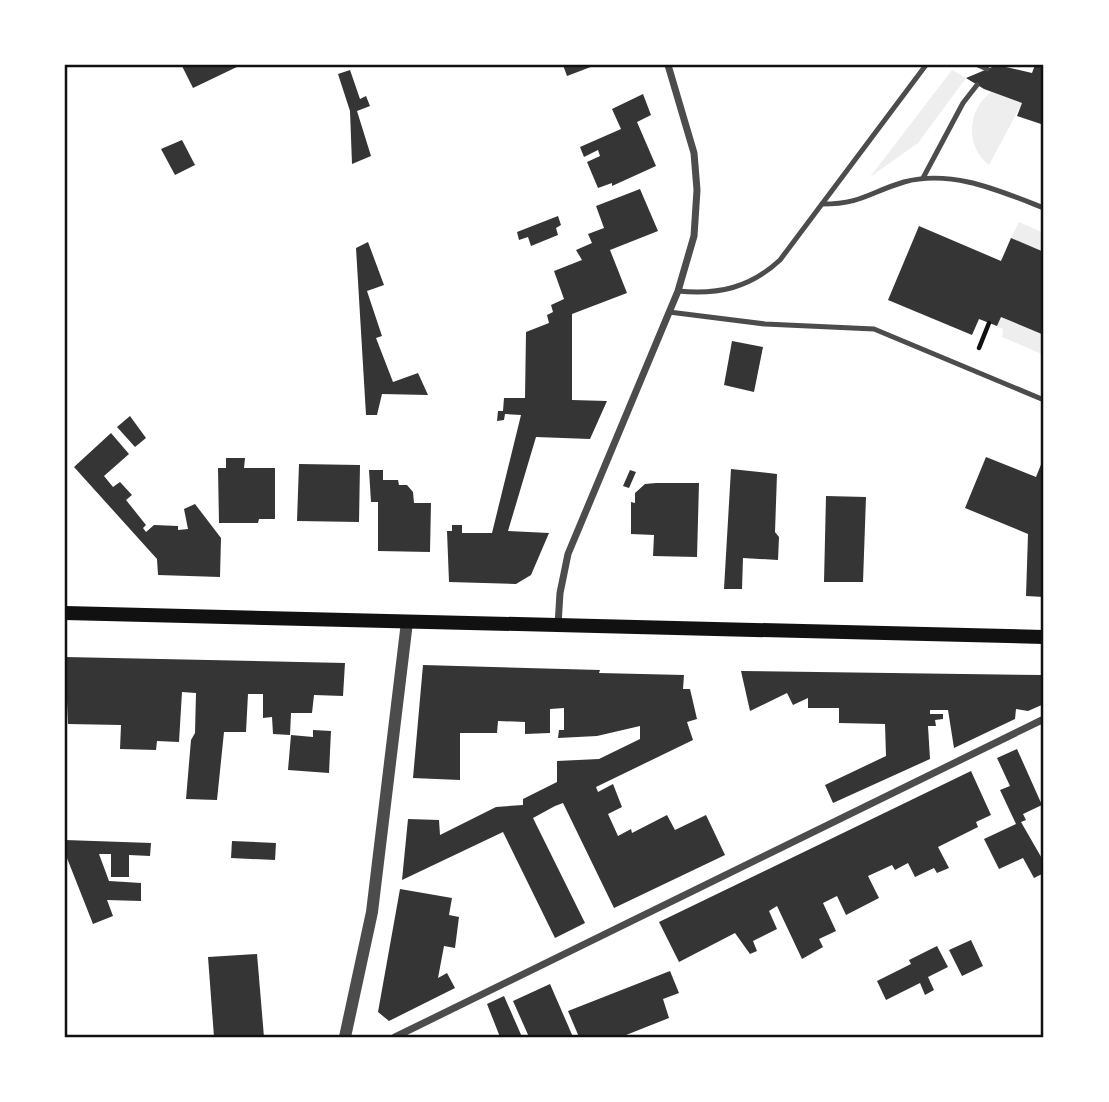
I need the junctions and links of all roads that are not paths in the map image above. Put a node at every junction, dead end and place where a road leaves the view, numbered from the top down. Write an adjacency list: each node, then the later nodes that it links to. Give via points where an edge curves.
1 (668, 65): 9 (street, via 694,153 697,190 694,236)
2 (926, 65): 7 (lane)
3 (978, 65): 4 (lane)
4 (987, 69)
5 (977, 85): 6 (lane)
6 (923, 178): 7 (lane, via 866,199); 8 (lane, via 961,180)
7 (822, 204): 9 (lane, via 780,260 761,277 734,289)
8 (1044, 208)
9 (678, 291): 10 (street)
10 (669, 312): 11 (lane, via 765,324 874,329); 14 (street, via 568,554)
11 (1044, 400)
12 (65, 614): 13 (main road)
13 (407, 622): 14 (main road); 17 (street, via 372,912)
14 (558, 625): 15 (main road)
15 (1044, 637)
16 (1044, 719): 18 (street)
17 (345, 1037)
18 (395, 1037)

